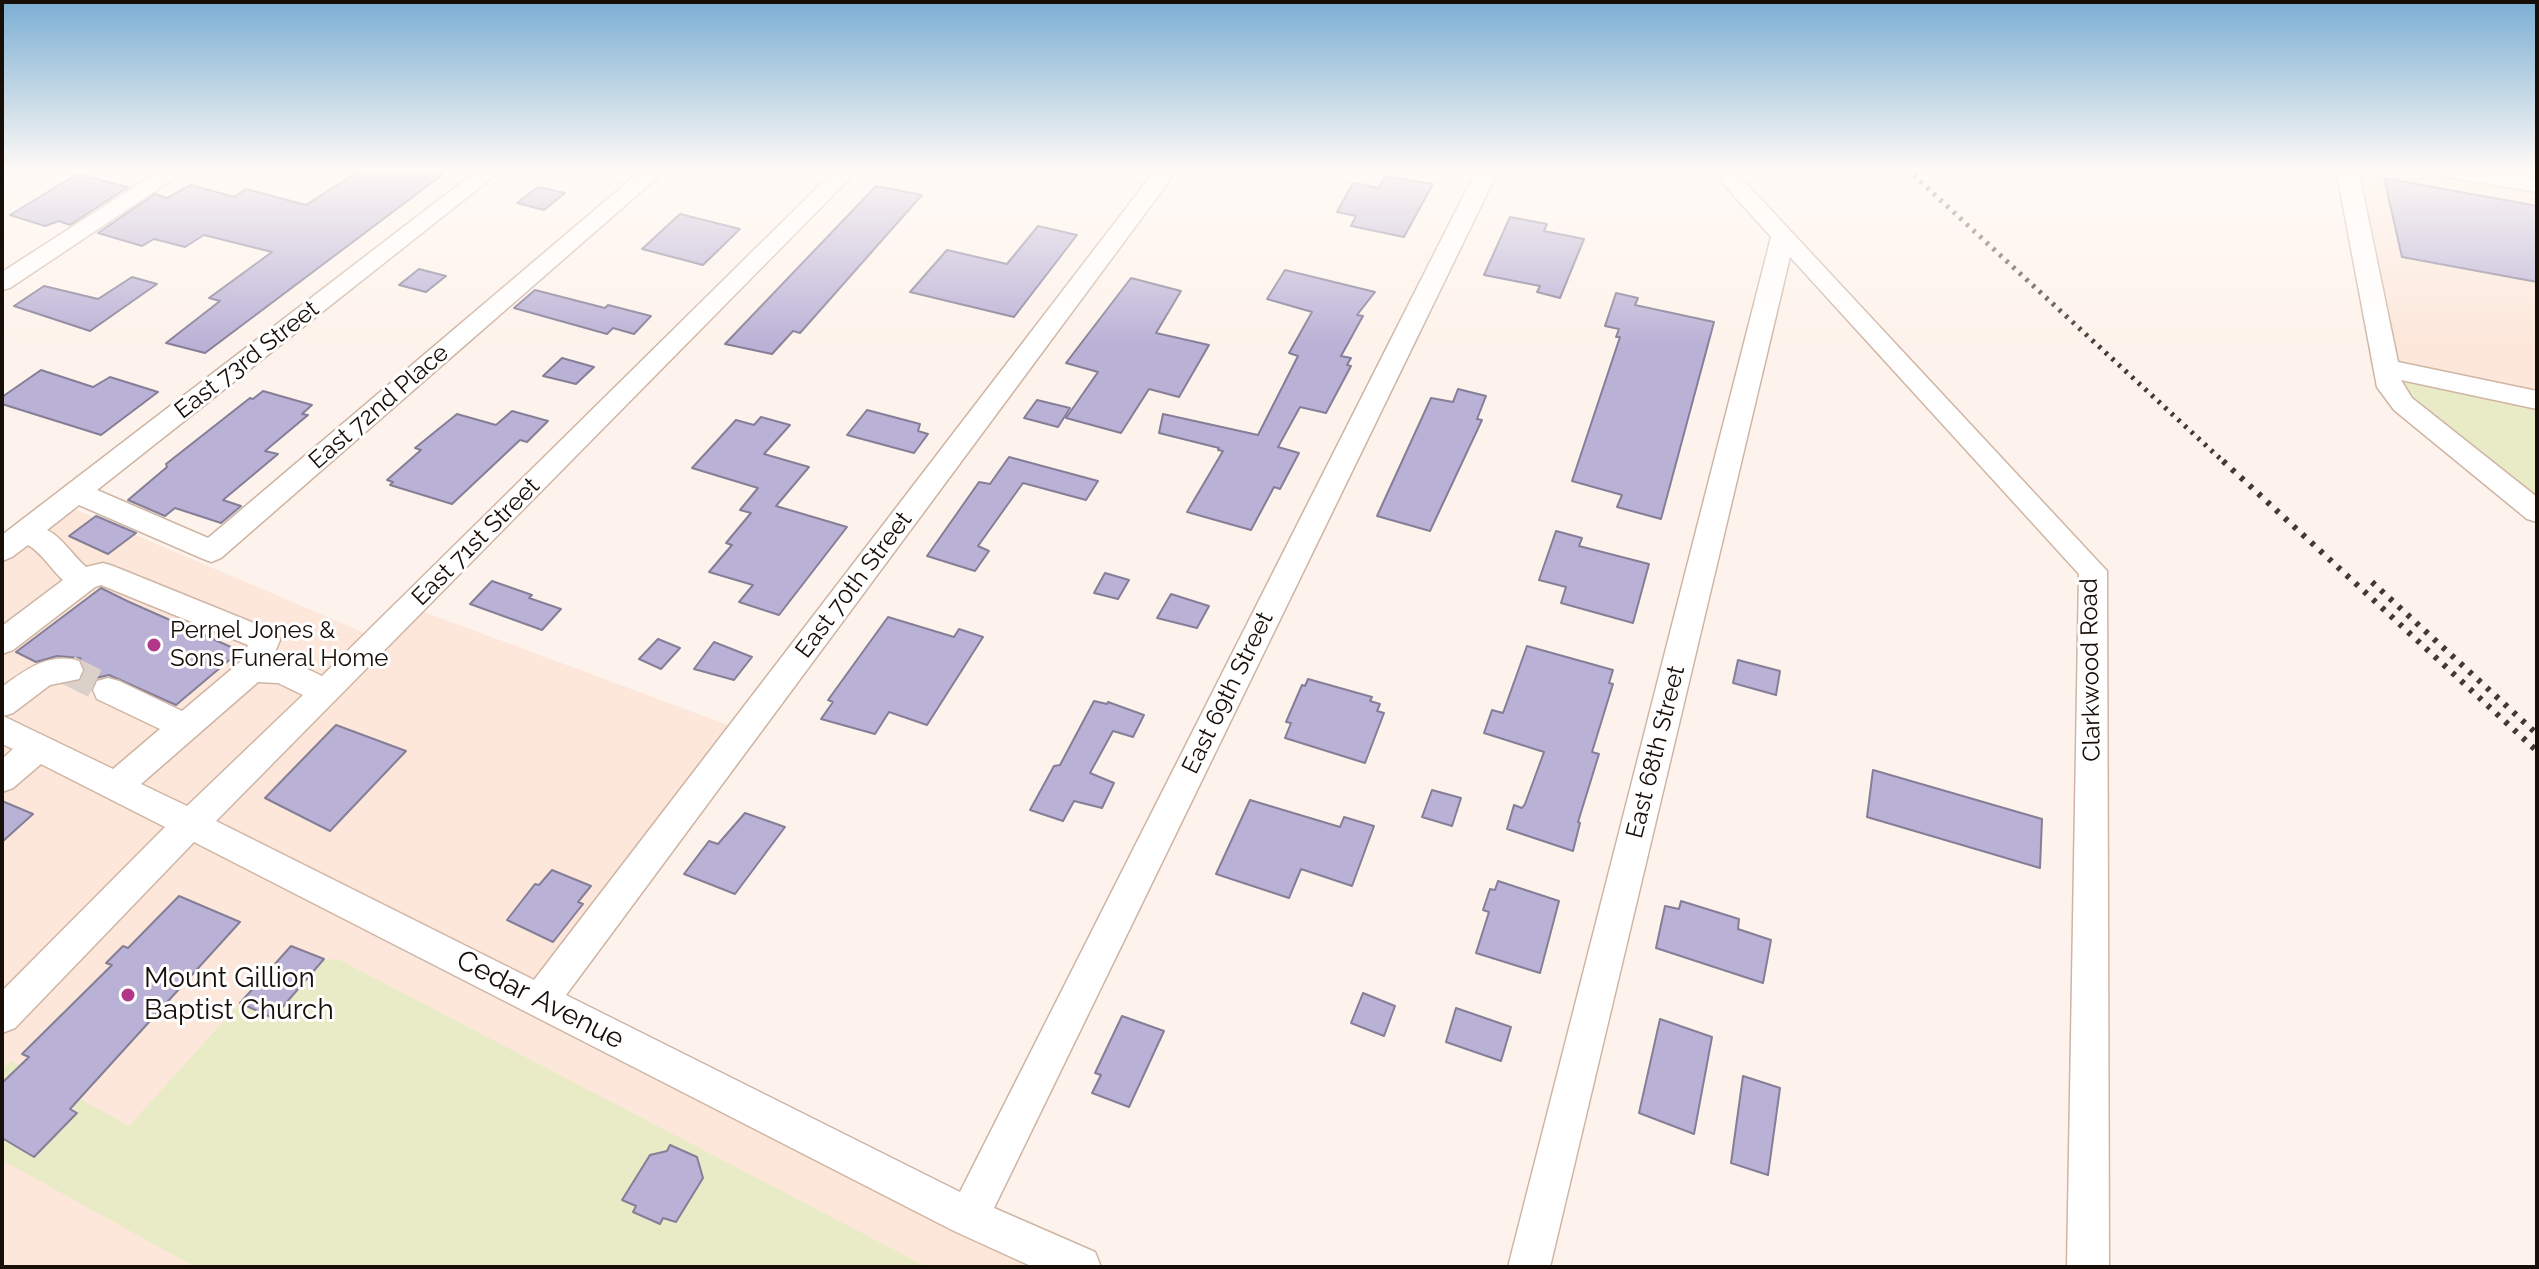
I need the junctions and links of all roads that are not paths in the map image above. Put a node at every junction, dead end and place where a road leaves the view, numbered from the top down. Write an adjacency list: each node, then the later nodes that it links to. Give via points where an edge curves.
1 (86, 228): 10 (street)
2 (416, 228): 13 (street, East 73rd Street)
3 (587, 228): 13 (street, East 72nd Place, via 211,551)
4 (789, 228): 22 (street, East 71st Street)
5 (1122, 228): 29 (street, East 70th Street)
6 (1459, 228): 31 (street, East 69th Street)
7 (1775, 228): 9 (street, Clarkwood Road)
8 (2359, 228): 11 (street)
9 (1783, 237): 33 (street, East 68th Street); 34 (street, Clarkwood Road, via 2093,571)
10 (2, 283)
11 (2386, 368): 12 (street); 14 (street, via 2390,387 2403,404)
12 (2537, 400)
13 (78, 493): 15 (street, East 73rd Street)
14 (2537, 512)
15 (27, 532): 16 (street, East 73rd Street); 17 (street, via 49,543 54,555)
16 (2, 550)
17 (82, 581): 18 (street); 20 (street, via 103,574 265,640)
18 (2, 642)
19 (68, 670): 23 (street, via 42,674)
20 (252, 670): 22 (street, via 282,671); 24 (street)
21 (108, 690): 24 (street)
22 (326, 692): 28 (street, East 71st Street)
23 (2, 704)
24 (185, 727): 27 (street)
25 (14, 739): 26 (street); 27 (street, Cedar Avenue)
26 (2, 778)
27 (116, 786): 28 (street, Cedar Avenue)
28 (191, 823): 29 (street, Cedar Avenue); 30 (street, East 71st Street)
29 (540, 1001): 31 (street, Cedar Avenue)
30 (2, 1016)
31 (968, 1217): 32 (street, Cedar Avenue)
32 (1080, 1267)
33 (1529, 1267)
34 (2088, 1267)

